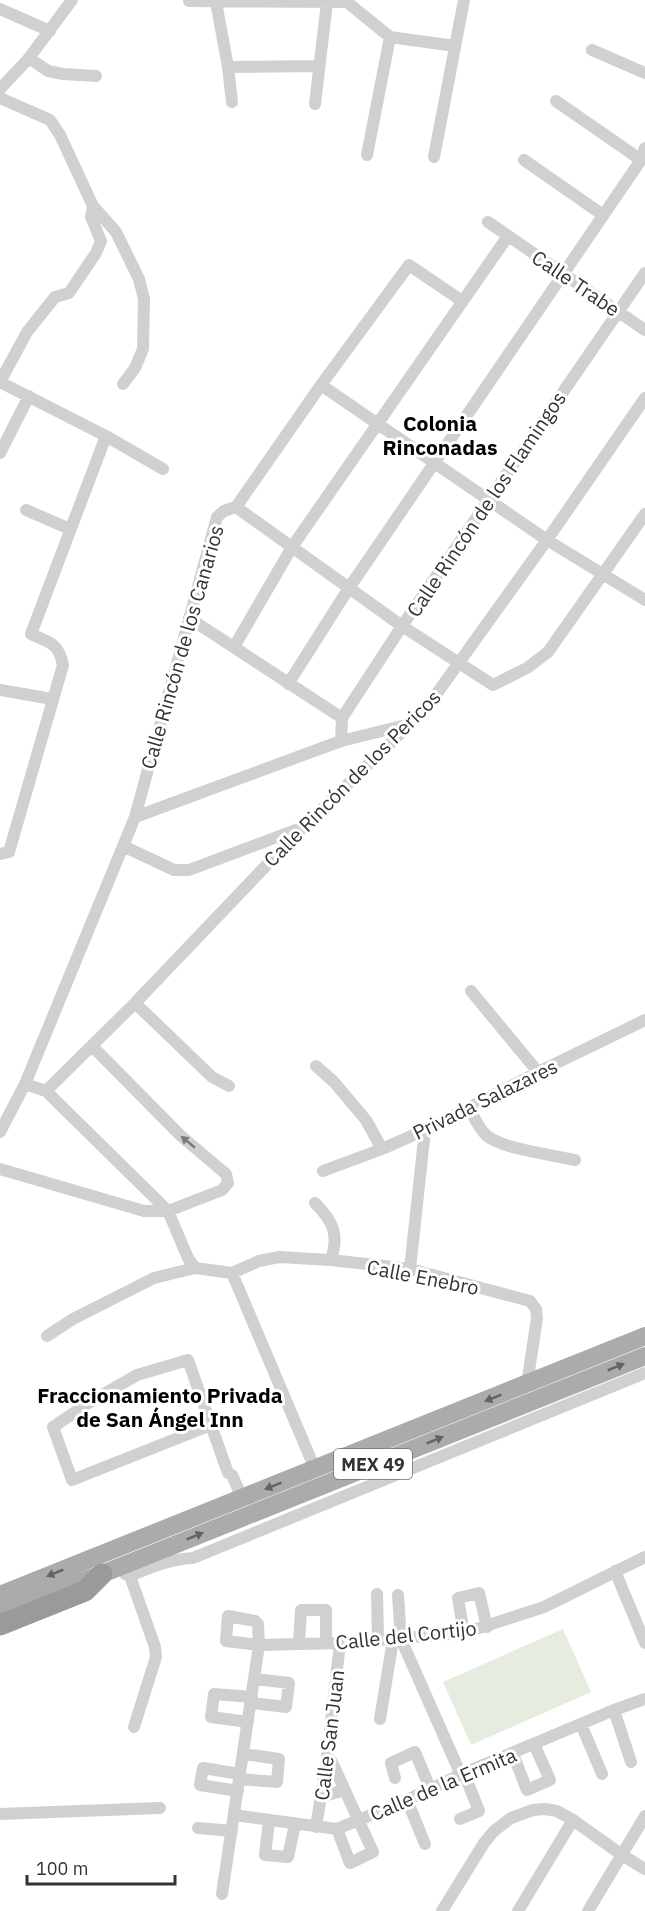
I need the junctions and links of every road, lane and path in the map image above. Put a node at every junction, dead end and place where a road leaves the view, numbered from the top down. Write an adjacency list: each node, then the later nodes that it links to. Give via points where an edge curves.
1 (72, 0): 7 (street)
2 (464, 0): 9 (street)
3 (189, 1): 4 (street)
4 (216, 2): 5 (street); 13 (street)
5 (327, 2): 8 (street, via 347,2); 12 (street)
6 (0, 9): 7 (street)
7 (50, 31): 11 (street)
8 (390, 37): 9 (street); 22 (street)
9 (455, 46): 23 (street)
10 (592, 50): 14 (street)
11 (29, 58): 15 (street, via 48,71); 16 (street)
12 (318, 66): 13 (street); 20 (street)
13 (228, 67): 19 (street)
14 (645, 73)
15 (96, 76)
16 (0, 89)
17 (0, 98): 25 (street, via 50,120)
18 (556, 101): 21 (street)
19 (232, 102)
20 (315, 104)
21 (643, 154): 26 (street)
22 (367, 155)
23 (434, 157)
24 (524, 160): 26 (street)
25 (93, 206): 29 (street, via 91,217); 30 (street, via 116,232)
26 (603, 215): 31 (street)
27 (488, 222): 28 (street, Calle Trabe)
28 (508, 236): 31 (street, Calle Trabe); 33 (street)
29 (101, 240): 30 (street); 36 (street, via 69,293 55,297 27,332)
30 (125, 252): 37 (street, via 139,279 144,309 143,349)
31 (563, 273): 34 (street, Calle Trabe); 44 (street)
32 (645, 273): 34 (street, Calle Rincón de los Flamingos)
33 (462, 301): 38 (street, Calle Rincón de los Canarios, via 409,265); 41 (street)
34 (618, 312): 35 (street, Calle Trabe); 46 (street, Calle Rincón de los Flamingos)
35 (645, 330)
36 (0, 382): 39 (street)
37 (123, 384)
38 (321, 385): 41 (street); 47 (street, Calle Rincón de los Canarios)
39 (28, 396): 42 (street); 43 (street)
40 (645, 398): 51 (street, Calle Rincón de los Pericos)
41 (378, 425): 44 (street); 52 (street)
42 (106, 436): 45 (street); 50 (street)
43 (0, 453)
44 (434, 463): 46 (street); 54 (street)
45 (163, 469)
46 (488, 500): 51 (street); 57 (street, Calle Rincón de los Flamingos)
47 (236, 507): 52 (street); 56 (street, Calle Rincón de los Canarios, via 217,517)
48 (26, 510): 50 (street)
49 (645, 514): 53 (street)
50 (70, 529): 62 (street, via 30,634 55,645 60,654 63,665)
51 (547, 540): 53 (street); 59 (street, Calle Rincón de los Pericos)
52 (292, 547): 54 (street); 58 (street)
53 (603, 574): 55 (street); 59 (street, via 548,652 527,668 493,685)
54 (349, 588): 57 (street); 60 (street)
55 (645, 600)
56 (189, 618): 58 (street); 66 (street, Calle Rincón de los Canarios)
57 (402, 626): 59 (street); 63 (street, Calle Rincón de los Flamingos)
58 (234, 647): 60 (street)
59 (459, 664): 64 (street, Calle Rincón de los Pericos, via 425,710)
60 (288, 684): 63 (street)
61 (0, 690): 62 (street)
62 (52, 699): 69 (street)
63 (342, 718): 65 (street)
64 (407, 725): 65 (street); 67 (street, Calle Rincón de los Pericos)
65 (341, 741): 66 (street)
66 (135, 817): 68 (street, Calle Rincón de los Canarios)
67 (302, 828): 68 (street, via 189,870 174,870); 71 (street, Calle Rincón de los Pericos)
68 (123, 846): 78 (street, Calle Rincón de los Canarios)
69 (4, 853)
70 (471, 991): 77 (street)
71 (135, 1003): 75 (street, Calle Rincón de los Pericos); 79 (street, via 212,1077)
72 (645, 1020): 73 (street, Privada Salazares)
73 (631, 1027): 74 (street); 77 (street, Privada Salazares)
74 (645, 1032)
75 (92, 1046): 80 (street, Calle Rincón de los Pericos); 89 (street, one-way to 75, via 222,1190 228,1183 226,1174 181,1136)
76 (316, 1066): 84 (street, via 366,1120)
77 (538, 1072): 81 (street, Privada Salazares)
78 (25, 1084): 80 (street); 83 (street, Calle Rincón de los Canarios)
79 (229, 1086)
80 (46, 1090): 89 (street)
81 (469, 1107): 82 (street, Privada Salazares); 85 (street, via 487,1136 501,1143)
82 (425, 1130): 84 (street, Privada Salazares); 92 (street)
83 (0, 1132)
84 (382, 1149): 87 (street, Privada Salazares)
85 (575, 1160)
86 (0, 1169): 89 (street, via 144,1211)
87 (323, 1171)
88 (315, 1203): 90 (street, via 334,1228)
89 (168, 1211): 91 (street)
90 (331, 1260): 92 (street, Calle Enebro); 93 (street, Calle Enebro, via 279,1257 259,1261)
91 (195, 1268): 93 (street); 94 (street, via 153,1278)
92 (410, 1269): 98 (street, Calle Enebro, via 530,1300 537,1318)
93 (232, 1274): 100 (street)
94 (47, 1336)
95 (645, 1336): 98 (main road, MEX 49)
96 (645, 1356): 98 (main road, MEX 49, one-way to 96)
97 (645, 1373): 98 (street)
98 (537, 1398): 100 (main road, MEX 49, one-way to 100); 104 (main road, MEX 49, via 500,1423)
99 (211, 1425): 99 (street, via 188,1360 137,1375 53,1427 72,1480); 101 (street)
100 (315, 1469): 101 (main road, MEX 49, one-way to 101)
101 (238, 1500): 106 (main road, MEX 49, one-way to 106)
102 (645, 1557): 103 (street, Calle del Cortijo)
103 (615, 1571): 112 (street, Calle del Cortijo, via 544,1607); 116 (street)
104 (116, 1573): 109 (main road, MEX 49); 111 (highway, via 85,1591); 128 (street, via 155,1647 156,1657)
105 (377, 1594): 110 (street)
106 (0, 1595)
107 (398, 1595): 108 (street)
108 (399, 1611): 110 (street); 114 (street)
109 (0, 1612)
110 (378, 1614): 115 (street)
111 (0, 1625)
112 (487, 1627): 113 (street, Calle del Cortijo); 113 (street, via 479,1593 458,1598)
113 (464, 1633): 114 (street, Calle del Cortijo)
114 (397, 1639): 115 (street, Calle del Cortijo); 125 (street); 134 (street)
115 (378, 1641): 119 (street, Calle del Cortijo)
116 (645, 1642)
117 (299, 1643): 118 (street, Calle del Cortijo); 118 (street, via 301,1610 326,1610); 120 (street, Calle del Cortijo)
118 (326, 1643): 119 (street, Calle del Cortijo)
119 (340, 1643): 132 (street, Calle San Juan)
120 (259, 1645): 120 (street, Calle del Cortijo, via 226,1641 228,1616 255,1621); 121 (street)
121 (255, 1679): 123 (street); 123 (street, via 289,1683 286,1707)
122 (645, 1699): 124 (street, Calle de la Ermita)
123 (252, 1700): 126 (street); 126 (street, via 213,1694 211,1717)
124 (614, 1710): 127 (street, Calle de la Ermita); 133 (street)
125 (380, 1719)
126 (248, 1722): 130 (street)
127 (581, 1724): 129 (street, Calle de la Ermita); 135 (street)
128 (134, 1727)
129 (534, 1744): 131 (street, Calle de la Ermita); 131 (street, via 550,1780 528,1790)
130 (243, 1754): 137 (street); 137 (street, via 279,1759 277,1782)
131 (513, 1754): 134 (street, Calle de la Ermita)
132 (327, 1758): 139 (street); 140 (street, Calle San Juan)
133 (631, 1762)
134 (463, 1774): 138 (street, Calle de la Ermita); 146 (street, via 479,1811)
135 (602, 1774)
136 (395, 1778): 138 (street, via 391,1763 415,1752)
137 (239, 1781): 144 (street)
138 (430, 1788): 141 (street, Calle de la Ermita)
139 (344, 1790): 140 (street); 147 (street)
140 (321, 1797): 151 (street, Calle San Juan)
141 (406, 1800): 147 (street, Calle de la Ermita); 155 (street)
142 (160, 1808): 143 (street)
143 (0, 1814)
144 (234, 1815): 149 (street, Calle de la Ermita); 154 (street)
145 (645, 1816): 156 (street)
146 (460, 1819)
147 (358, 1820): 153 (street, Calle de la Ermita); 153 (street, via 373,1852 350,1863)
148 (573, 1820): 156 (street); 159 (street, via 545,1809 511,1818 484,1843); 160 (street)
149 (268, 1821): 150 (street, Calle de la Ermita); 150 (street, via 265,1855 288,1857)
150 (295, 1824): 151 (street, Calle de la Ermita)
151 (316, 1827): 153 (street, Calle de la Ermita)
152 (198, 1828): 154 (street)
153 (337, 1829)
154 (232, 1831): 158 (street)
155 (424, 1844)
156 (622, 1855): 157 (street); 161 (street)
157 (645, 1869)
158 (222, 1894)
159 (442, 1911)
160 (518, 1911)
161 (588, 1911)

